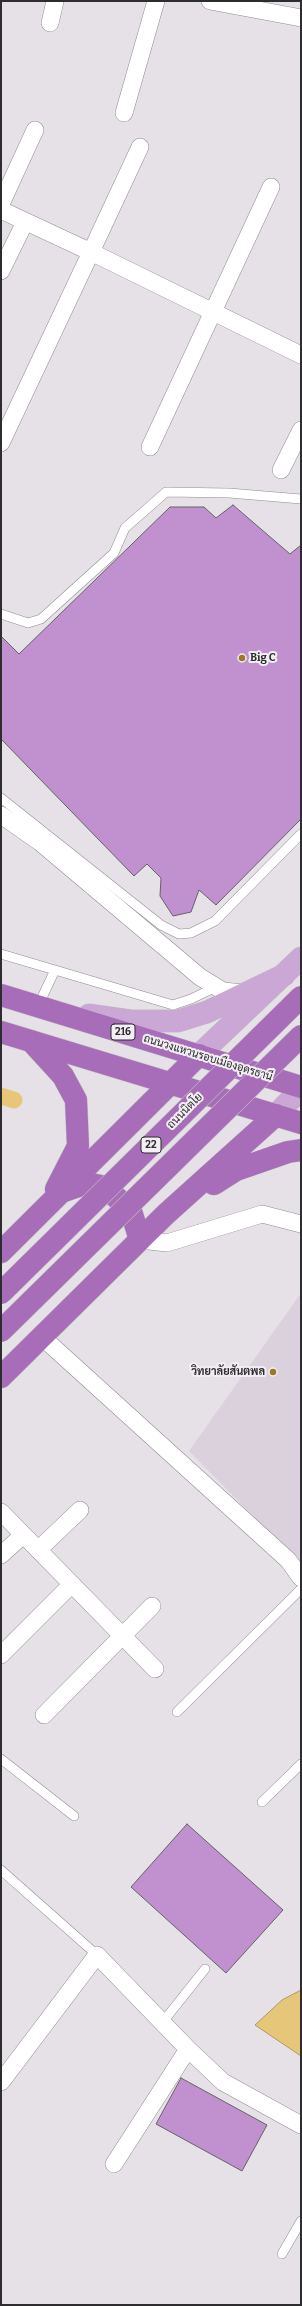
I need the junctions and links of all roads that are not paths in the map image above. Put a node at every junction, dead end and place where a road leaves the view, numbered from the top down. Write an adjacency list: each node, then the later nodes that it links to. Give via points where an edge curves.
1 (55, 1): 5 (street)
2 (156, 1): 6 (street)
3 (210, 1): 4 (street)
4 (301, 18)
5 (50, 23)
6 (124, 113)
7 (35, 130): 10 (street)
8 (140, 147): 13 (street)
9 (271, 187): 15 (street)
10 (1, 204)
11 (1, 210): 12 (street)
12 (25, 222): 13 (street); 14 (street)
13 (91, 252): 15 (street); 18 (street)
14 (1, 272)
15 (212, 311): 16 (street); 19 (street)
16 (301, 355)
17 (301, 430): 20 (street)
18 (1, 443)
19 (150, 447)
20 (281, 470)
21 (301, 499): 22 (lane, via 215,492 166,492 126,528 114,553 41,619 28,623)
22 (1, 614)
23 (1, 798): 25 (lane, via 161,925 179,934 191,933 214,921)
24 (1, 815): 30 (street, via 41,843 200,977)
25 (301, 834)
26 (1, 954): 28 (lane)
27 (301, 958): 29 (main road)
28 (55, 970): 30 (lane, via 173,1005); 34 (lane)
29 (284, 975): 31 (main road); 38 (main road)
30 (216, 987): 31 (street, via 223,991)
31 (243, 993): 34 (main road, via 207,1012 178,1021 131,1021)
32 (1, 995): 34 (highway, ถนนวงแหวนรอบเมืองอุดรธานี / 216)
33 (301, 997): 50 (highway, ถนนนิตโย / 22, bridge)
34 (42, 1008): 38 (highway, ถนนวงแหวนรอบเมืองอุดรธานี / 216)
35 (1, 1032): 37 (highway)
36 (301, 1036): 51 (highway, 22, bridge)
37 (31, 1041): 39 (highway); 45 (highway, via 63,1076 76,1100 78,1146)
38 (199, 1055): 39 (highway); 40 (highway, ถนนวงแหวนรอบเมืองอุดรธานี / 216)
39 (170, 1083): 41 (highway); 44 (highway)
40 (301, 1088): 41 (main road)
41 (276, 1115): 42 (highway); 46 (highway)
42 (301, 1123)
43 (301, 1150): 46 (highway, via 236,1170)
44 (63, 1192): 45 (highway); 48 (highway, via 87,1183 105,1187 131,1211)
45 (47, 1206): 49 (highway)
46 (166, 1214): 48 (highway)
47 (301, 1224): 48 (street, via 262,1214 167,1243)
48 (140, 1240): 52 (highway)
49 (1, 1252)
50 (1, 1293)
51 (1, 1331)
52 (41, 1336): 53 (highway); 59 (street)
53 (1, 1377)
54 (80, 1510): 57 (street)
55 (1, 1512): 56 (street)
56 (23, 1535): 57 (street); 58 (street)
57 (38, 1550): 60 (street)
58 (1, 1556)
59 (298, 1571)
60 (72, 1584): 63 (street); 64 (street)
61 (301, 1589): 66 (lane)
62 (152, 1606): 63 (street)
63 (122, 1636): 65 (street); 67 (street)
64 (1, 1655)
65 (155, 1669)
66 (177, 1712)
67 (44, 1715)
68 (1, 1759): 71 (lane)
69 (301, 1764): 70 (lane)
70 (262, 1802)
71 (74, 1816)
72 (1, 1870): 73 (lane)
73 (97, 1955): 75 (street); 77 (street)
74 (205, 1969): 75 (lane)
75 (162, 2023): 76 (street)
76 (188, 2049): 78 (street, via 223,2082); 79 (street)
77 (1, 2082)
78 (301, 2124)
79 (114, 2164)
80 (301, 2221): 81 (lane)
81 (282, 2254)

